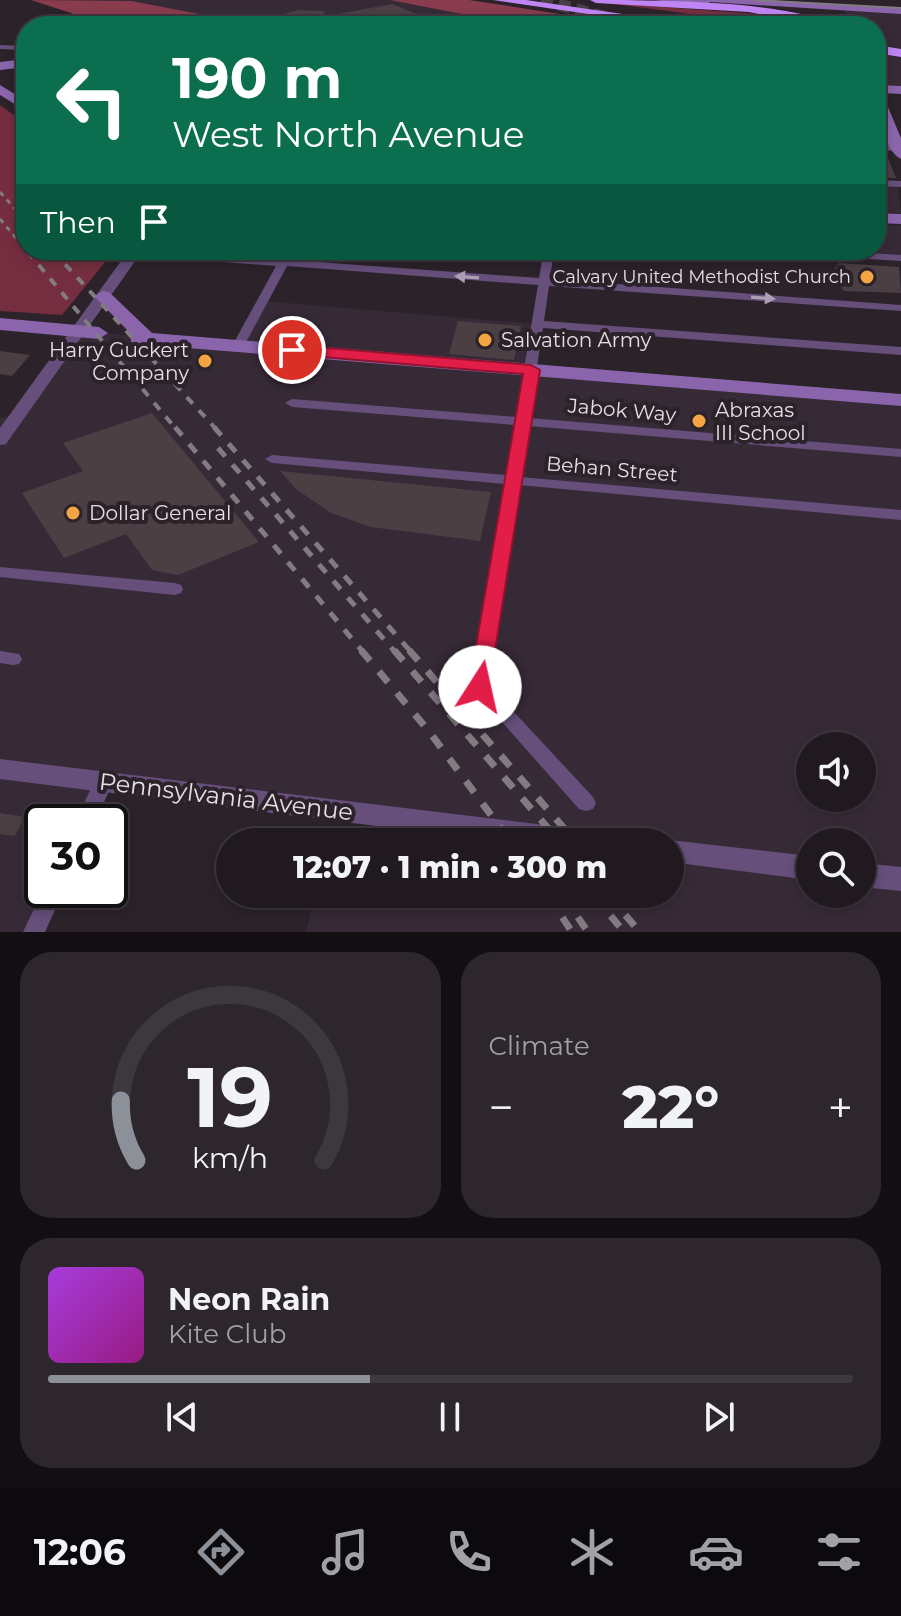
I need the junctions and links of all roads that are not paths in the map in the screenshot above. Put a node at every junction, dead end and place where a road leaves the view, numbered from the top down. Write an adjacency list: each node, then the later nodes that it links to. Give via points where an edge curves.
1 (499, 0): 9 (highway)
2 (558, 0): 10 (highway)
3 (596, 0): 11 (highway)
4 (658, 0): 6 (main road)
5 (679, 0): 6 (highway)
6 (713, 2): 7 (main road)
7 (845, 8): 8 (main road)
8 (901, 11)
9 (622, 16)
10 (678, 16)
11 (786, 16)
12 (886, 116): 13 (main road)
13 (900, 150)
14 (129, 260): 20 (street)
15 (237, 260): 18 (street)
16 (284, 260): 18 (street)
17 (548, 260): 19 (street)
18 (282, 264): 19 (street, one-way to 18); 25 (street)
19 (545, 283): 21 (street, one-way to 21); 23 (street)
20 (105, 294): 24 (street); 25 (main road, via 142,338)
21 (901, 308)
22 (0, 324): 24 (main road)
23 (538, 324): 26 (street); 27 (street)
24 (87, 331): 30 (street)
25 (238, 346): 27 (main road)
26 (901, 351)
27 (531, 370): 28 (main road); 31 (street)
28 (901, 400)
29 (292, 403): 31 (street, Jabok Way)
30 (8, 418): 32 (street)
31 (524, 422): 33 (street, Jabok Way); 35 (street)
32 (0, 440)
33 (901, 453)
34 (272, 459): 35 (street, Behan Street)
35 (515, 481): 36 (street, Behan Street); 41 (street, via 480,687)
36 (901, 515)
37 (0, 572): 38 (street)
38 (175, 589)
39 (0, 769): 40 (street, Pennsylvania Avenue)
40 (104, 782): 42 (street); 43 (street, Pennsylvania Avenue)
41 (586, 803)
42 (94, 804)
43 (488, 828)
44 (684, 853): 45 (street)
45 (796, 866)
46 (876, 876): 47 (street)
47 (901, 879)
48 (45, 908): 49 (street)
49 (34, 932)

